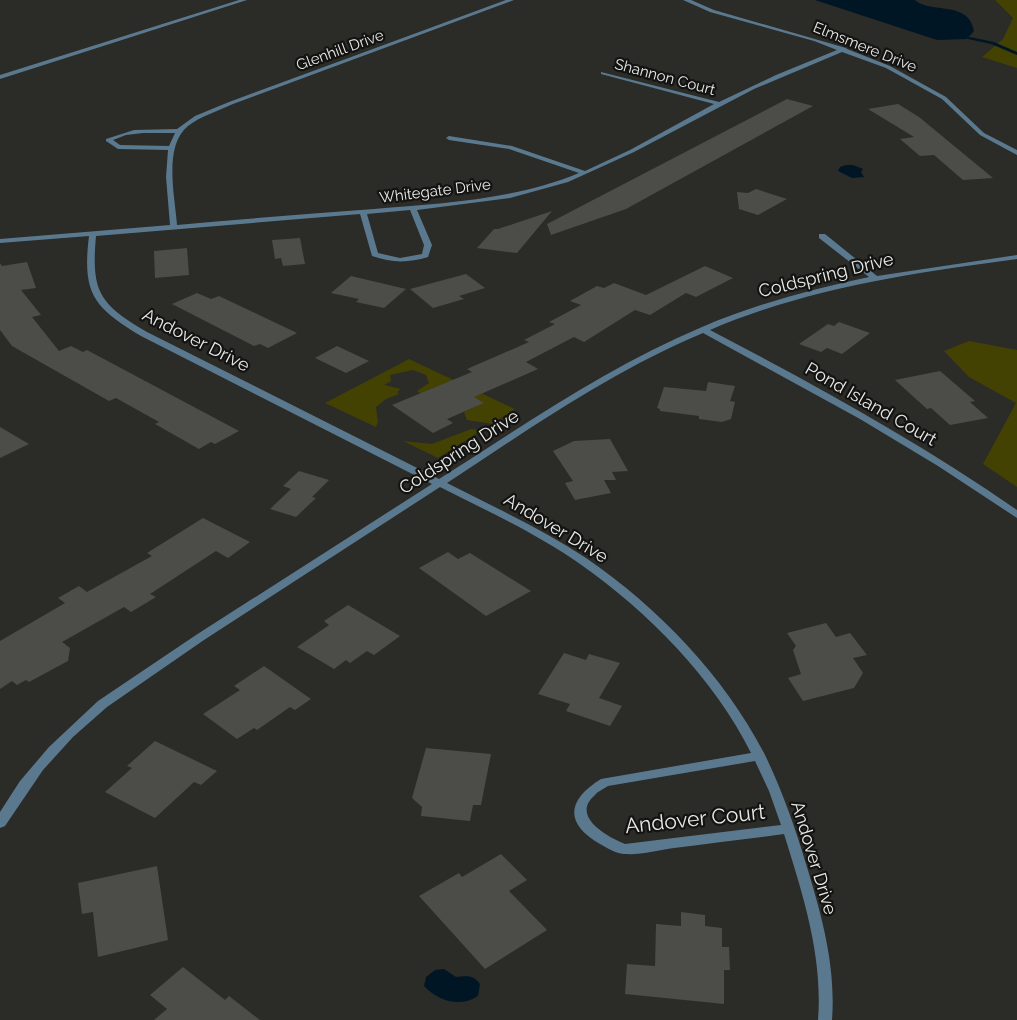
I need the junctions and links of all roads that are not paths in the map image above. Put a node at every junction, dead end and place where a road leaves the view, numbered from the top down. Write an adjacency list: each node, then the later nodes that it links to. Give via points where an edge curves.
1 (244, 0): 6 (street)
2 (511, 0): 8 (street, Glenhill Drive, via 231,104 190,122)
3 (686, 0): 4 (street, Elmsmere Drive, via 712,11)
4 (844, 49): 7 (street, Whitegate Drive, via 782,73); 11 (street, Elmsmere Drive, via 922,83 952,104 982,134)
5 (603, 73): 7 (street, Shannon Court)
6 (0, 77)
7 (720, 104): 12 (street, Whitegate Drive)
8 (180, 131): 10 (street, Glenhill Drive); 10 (street, via 138,131 108,140 118,147)
9 (449, 138): 12 (street, via 510,147)
10 (170, 148): 15 (street)
11 (1017, 153)
12 (584, 172): 13 (street, Whitegate Drive, via 537,190)
13 (413, 208): 14 (street, Whitegate Drive); 14 (street, via 428,245 425,254 410,261 391,261 375,254)
14 (363, 213): 15 (street, Whitegate Drive)
15 (174, 227): 16 (street, Whitegate Drive)
16 (93, 234): 18 (street, Whitegate Drive); 22 (street, Andover Drive, via 89,264 92,287 113,315 144,334)
17 (822, 236): 20 (street)
18 (0, 241)
19 (1017, 257): 20 (street, Coldspring Drive)
20 (875, 278): 21 (street, Coldspring Drive, via 799,295)
21 (703, 329): 22 (street, Coldspring Drive, via 658,349 573,398); 23 (street, Pond Island Court, via 904,441)
22 (440, 483): 24 (street, Andover Drive, via 584,561 638,603 700,668); 25 (street, Coldspring Drive, via 150,670 92,711 37,767)
23 (1017, 515)
24 (759, 756): 26 (street, Andover Drive); 26 (street, Andover Court, via 605,782 592,788 584,797 580,808 583,822 606,843 624,849)
25 (0, 823)
26 (789, 830): 27 (street, Andover Drive, via 820,945 825,979)
27 (825, 1020)

